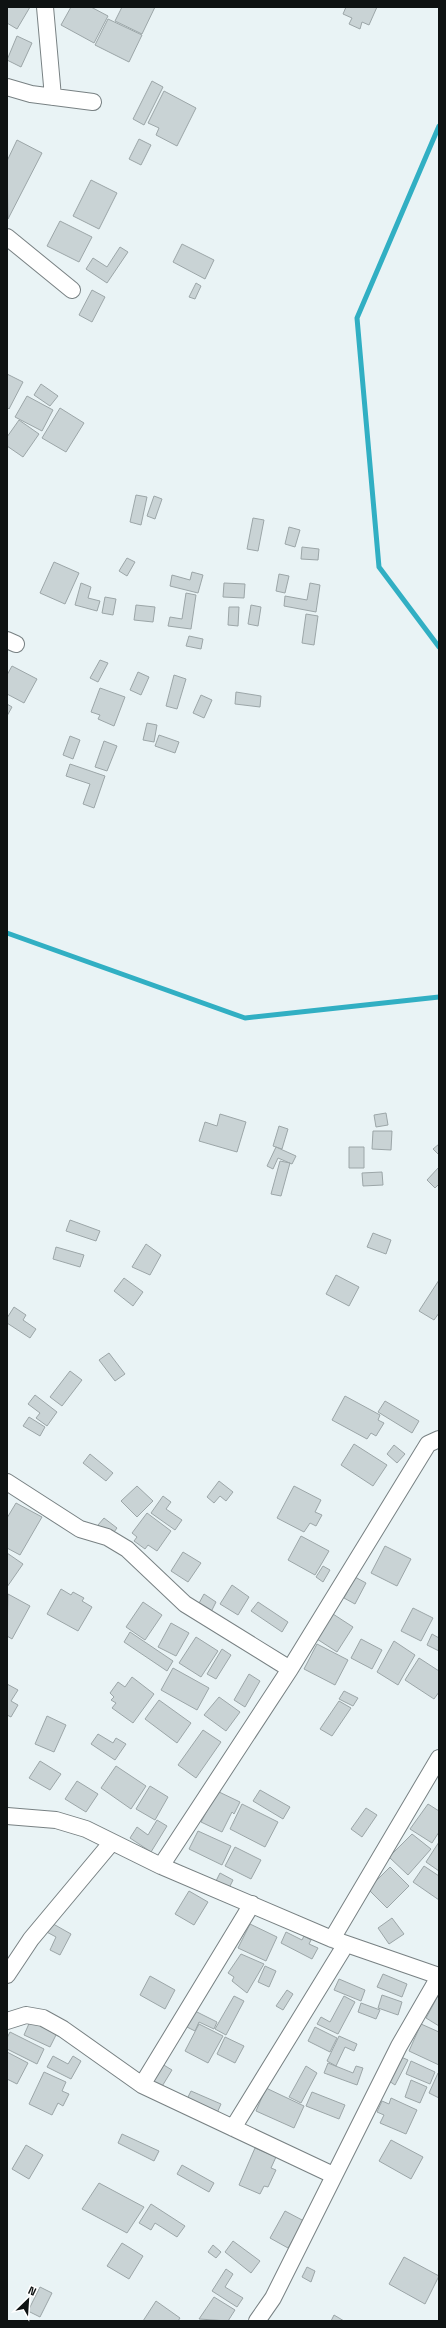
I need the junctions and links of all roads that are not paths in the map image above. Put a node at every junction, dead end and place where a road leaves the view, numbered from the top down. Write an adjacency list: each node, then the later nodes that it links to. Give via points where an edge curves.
1 (45, 7): 3 (street)
2 (7, 86): 3 (street, via 31,94)
3 (52, 97): 4 (street)
4 (93, 102)
5 (7, 237): 6 (street)
6 (72, 290)
7 (439, 1439): 9 (street, via 428,1444)
8 (7, 1482): 9 (street, via 80,1529 107,1537 127,1548 185,1604)
9 (290, 1669): 13 (street)
10 (439, 1758): 15 (street)
11 (7, 1816): 12 (street, via 56,1820 86,1829)
12 (112, 1842): 13 (street); 16 (street, via 31,1939)
13 (161, 1866): 14 (street)
14 (252, 1904): 15 (street); 20 (street)
15 (339, 1941): 17 (street); 21 (street)
16 (7, 1975)
17 (439, 1976)
18 (439, 1981): 22 (street, via 436,1982 399,2046)
19 (7, 2021): 20 (street, via 26,2015 43,2018 63,2029)
20 (142, 2085): 21 (street)
21 (233, 2128): 22 (street)
22 (333, 2176): 23 (street, via 273,2298)
23 (257, 2321)

